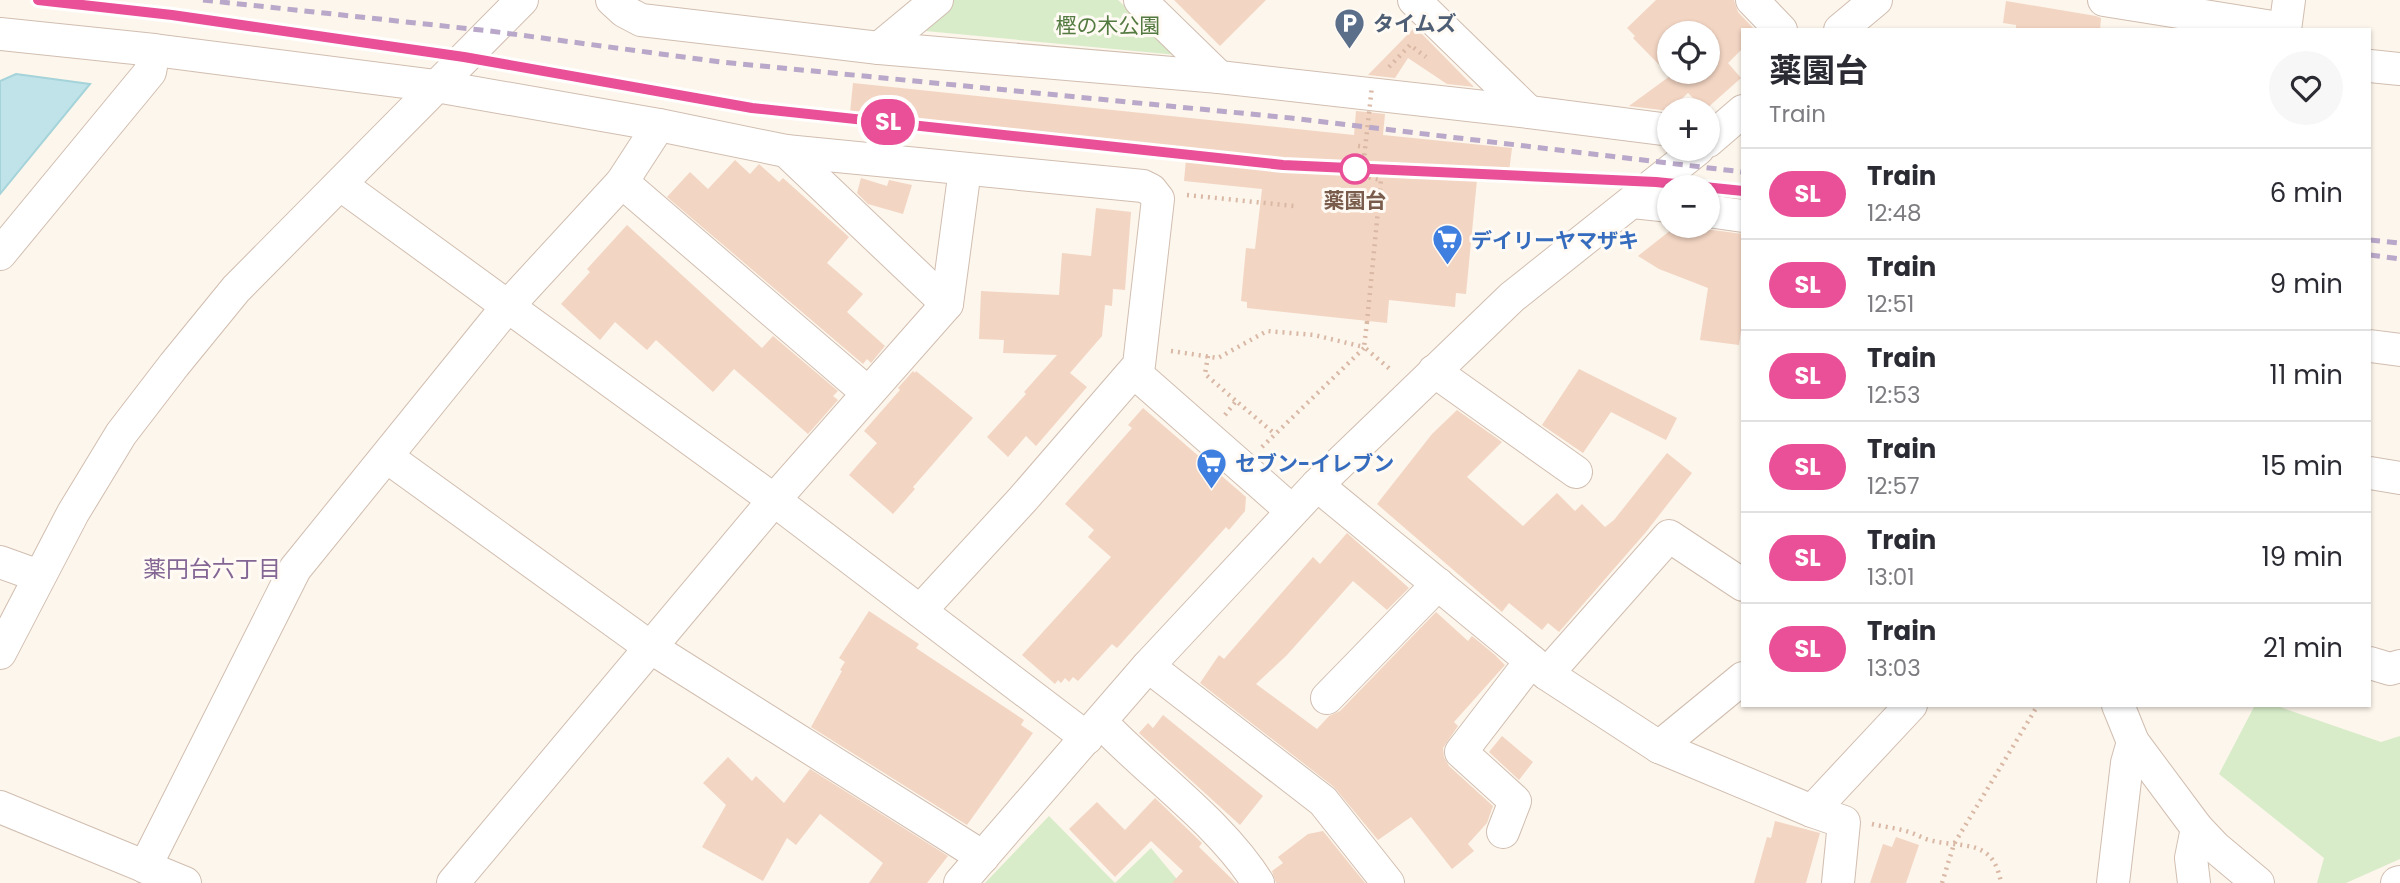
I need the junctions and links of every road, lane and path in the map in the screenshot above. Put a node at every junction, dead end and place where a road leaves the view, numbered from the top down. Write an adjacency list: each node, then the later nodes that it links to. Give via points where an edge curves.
1 (483, 0): 10 (street)
2 (612, 0): 16 (street, via 641,20)
3 (937, 0): 16 (street)
4 (1140, 0): 22 (street)
5 (1414, 0): 25 (street)
6 (1752, 0): 11 (street)
7 (1876, 0): 12 (street)
8 (2104, 0): 13 (street)
9 (2289, 0): 14 (street)
10 (520, 2): 23 (street)
11 (1779, 28)
12 (1842, 28)
13 (2279, 28)
14 (2285, 28)
15 (0, 34): 17 (street)
16 (878, 48): 22 (street)
17 (154, 50): 23 (street); 43 (street, via 150,72)
18 (1431, 60): 21 (path, via 1410,45)
19 (2371, 66): 20 (street)
20 (2400, 69)
21 (1382, 76)
22 (1219, 77): 25 (street)
23 (436, 86): 27 (street); 36 (street)
24 (1372, 86): 31 (path, bridge)
25 (1529, 112): 28 (street)
26 (1741, 113): 29 (street)
27 (659, 125): 32 (street); 35 (street)
28 (1657, 128)
29 (1720, 130)
30 (1358, 146): 31 (path, bridge)
31 (1365, 147): 47 (path, bridge, via 1362,176 1381,180)
32 (786, 151): 34 (street); 44 (street)
33 (1682, 161): 38 (street)
34 (965, 169): 44 (street); 53 (street, via 1151,190 1158,199 1139,365)
35 (622, 182): 45 (street); 54 (street)
36 (341, 185): 45 (street); 67 (street, via 236,289 174,365 106,433 73,513)
37 (1176, 194): 40 (path)
38 (1633, 202): 39 (street); 52 (street, via 1512,297)
39 (1657, 205)
40 (1294, 206)
41 (1720, 213): 42 (street)
42 (1741, 216)
43 (0, 254)
44 (947, 304): 54 (street)
45 (507, 307): 59 (street); 64 (street)
46 (2371, 346): 49 (street)
47 (1364, 347): 50 (path, via 1314,335 1267,331 1218,358); 51 (path); 57 (path)
48 (1160, 350): 50 (path)
49 (2400, 350)
50 (1208, 356): 55 (path, via 1205,374)
51 (1391, 370)
52 (1434, 371): 60 (street); 63 (street)
53 (1134, 372): 65 (street); 70 (street)
54 (869, 393): 64 (street)
55 (1236, 401): 56 (path); 57 (path)
56 (1221, 419)
57 (1275, 435): 58 (path, via 1261,449)
58 (1269, 456)
59 (387, 457): 71 (street); 92 (street, via 295,569)
60 (1576, 472)
61 (2371, 473): 62 (street)
62 (2400, 478)
63 (1317, 485): 65 (street); 68 (street)
64 (774, 500): 70 (street); 71 (street)
65 (1292, 511): 74 (street)
66 (0, 562): 67 (street)
67 (39, 576): 72 (street)
68 (1438, 584): 76 (street); 78 (street)
69 (1741, 584): 76 (street, via 1669,536)
70 (920, 611): 82 (street)
71 (650, 647): 91 (street); 94 (street)
72 (0, 653)
73 (2371, 663): 75 (street)
74 (1148, 666): 82 (street); 97 (street, via 1323,801)
75 (2400, 667)
76 (1539, 668): 84 (street); 89 (street, via 1461,752 1515,801)
77 (1741, 680): 84 (street)
78 (1327, 698)
79 (1909, 707): 86 (street)
80 (2037, 707): 90 (path)
81 (2119, 707): 83 (street)
82 (1094, 730): 91 (street); 96 (street, via 1227,842)
83 (2133, 742): 88 (street); 101 (street)
84 (1659, 747): 86 (street)
85 (0, 807): 92 (street)
86 (1812, 811): 87 (street)
87 (1844, 822): 90 (path, via 1854,819); 98 (street)
88 (2197, 828): 102 (street, via 2191,858); 103 (street)
89 (1503, 832)
90 (1954, 844): 99 (path); 100 (path, via 1986,854 1996,865)
91 (983, 857): 95 (street)
92 (145, 867): 93 (street)
93 (185, 883)
94 (453, 883)
95 (960, 883)
96 (1258, 883)
97 (1388, 883)
98 (1838, 883)
99 (1942, 883)
100 (2001, 883)
101 (2113, 883)
102 (2194, 883)
103 (2258, 883)

